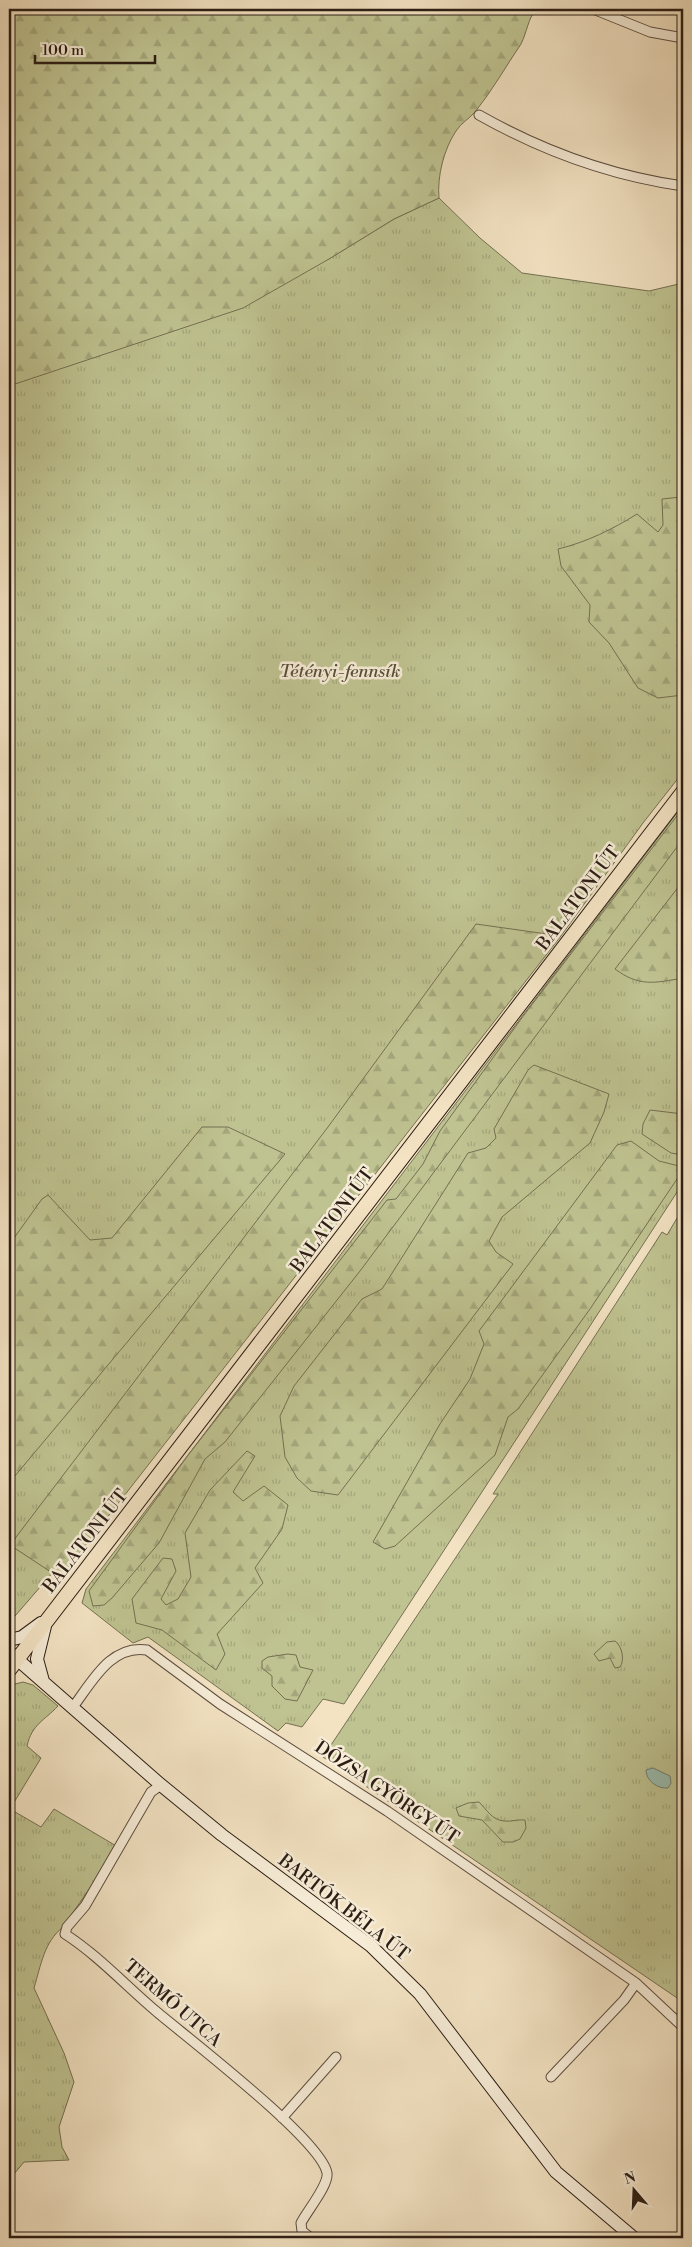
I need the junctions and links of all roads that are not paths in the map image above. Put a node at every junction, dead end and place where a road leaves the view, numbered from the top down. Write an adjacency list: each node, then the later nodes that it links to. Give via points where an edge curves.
1 (593, 9): 2 (street, via 650,32)
2 (683, 38)
3 (478, 115): 4 (street, via 562,154 643,180)
4 (683, 186)
5 (683, 792): 6 (main road, BALATONI ÚT)
6 (48, 1616): 7 (street, via 22,1637); 8 (main road, BALATONI ÚT); 9 (street, via 36,1659)
7 (9, 1640)
8 (11, 1661): 9 (street, BARTÓK BÉLA ÚT)
9 (43, 1681): 10 (street, BARTÓK BÉLA ÚT)
10 (73, 1707): 11 (street, BARTÓK BÉLA ÚT); 12 (street, DÓZSA GYÖRGY ÚT, via 114,1656 137,1648 147,1650 220,1704 387,1811)
11 (160, 1785): 16 (street, TERMŐ UTCA, via 151,1792 90,1899 65,1934 91,1952); 18 (street, BARTÓK BÉLA ÚT, via 372,1946 396,1968 420,1994 556,2172)
12 (636, 1984): 13 (street, DÓZSA GYÖRGY ÚT); 15 (street)
13 (683, 2027)
14 (336, 2057): 16 (street)
15 (551, 2078)
16 (282, 2118): 17 (street, TERMŐ UTCA, via 326,2167 328,2176 324,2186 301,2223 302,2231)
17 (311, 2238)
18 (634, 2238)

